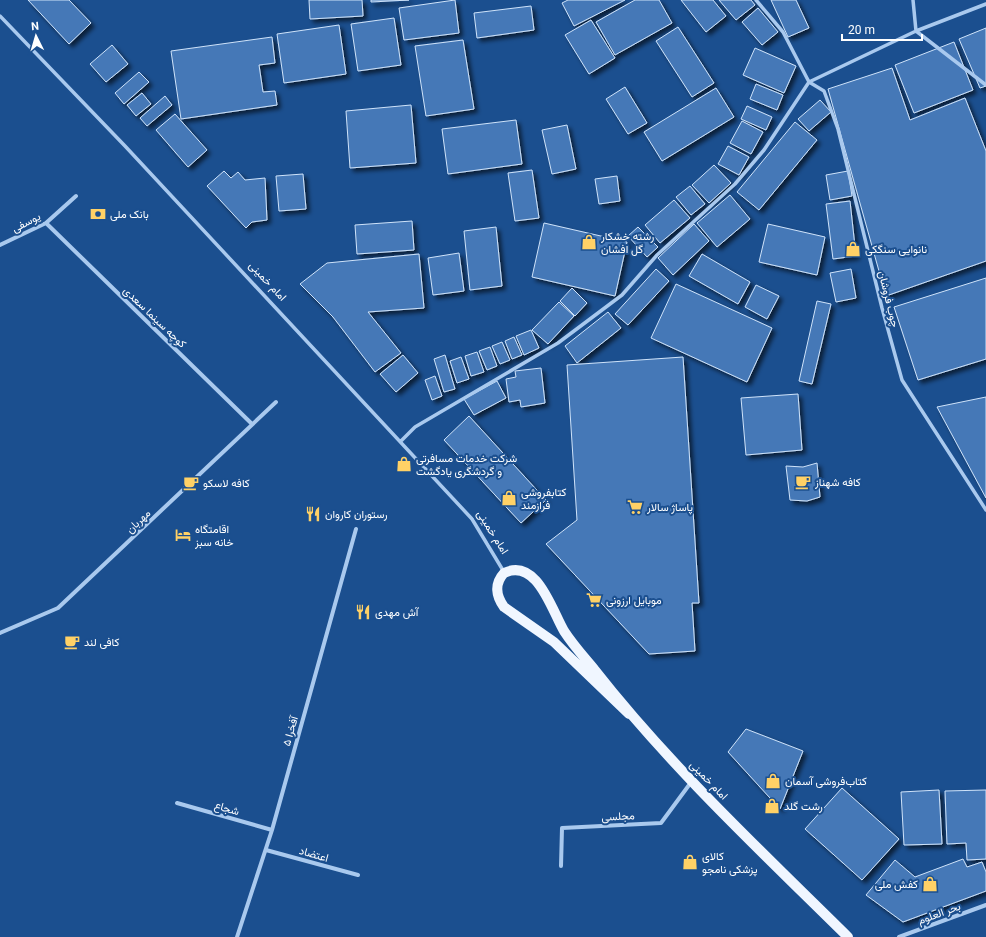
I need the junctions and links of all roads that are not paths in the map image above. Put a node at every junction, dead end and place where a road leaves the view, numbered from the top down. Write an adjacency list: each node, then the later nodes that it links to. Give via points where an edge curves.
1 (756, 0): 6 (street, via 782,32)
2 (913, 0): 5 (street)
3 (986, 4): 5 (street)
4 (0, 16): 13 (street, امام خمینی)
5 (916, 31): 6 (street); 7 (street)
6 (809, 82): 13 (street, via 764,150 735,184 657,255 622,295 558,343 415,428); 14 (street, چوب فروشان, via 824,91 838,129 902,380)
7 (986, 85)
8 (76, 196): 9 (street, یوسفی)
9 (46, 223): 10 (street, یوسفی); 12 (street, کوچه سینما سعدی)
10 (0, 245)
11 (276, 402): 12 (street, مهربان)
12 (252, 424): 17 (street, مهربان, via 58,608)
13 (401, 441): 16 (street, امام خمینی, via 472,519)
14 (986, 510)
15 (356, 529): 21 (street, آفخرا ۵)
16 (504, 573): 18 (main road, امام خمینی, via 518,570 527,573 541,587 565,632); 18 (main road, via 497,588 498,599 504,607 554,642)
17 (0, 633)
18 (629, 714): 19 (main road, امام خمینی)
19 (692, 781): 23 (street, مجلسی, via 661,822 562,828); 27 (main road, امام خمینی)
20 (177, 804): 21 (street, شجاع)
21 (272, 830): 22 (street, آفخرا ۵)
22 (266, 850): 24 (street, اعتضاد); 26 (street, آفخرا ۵)
23 (561, 866)
24 (358, 875)
25 (986, 905): 28 (street, بحر العلوم)
26 (237, 937)
27 (848, 937)
28 (899, 937)

